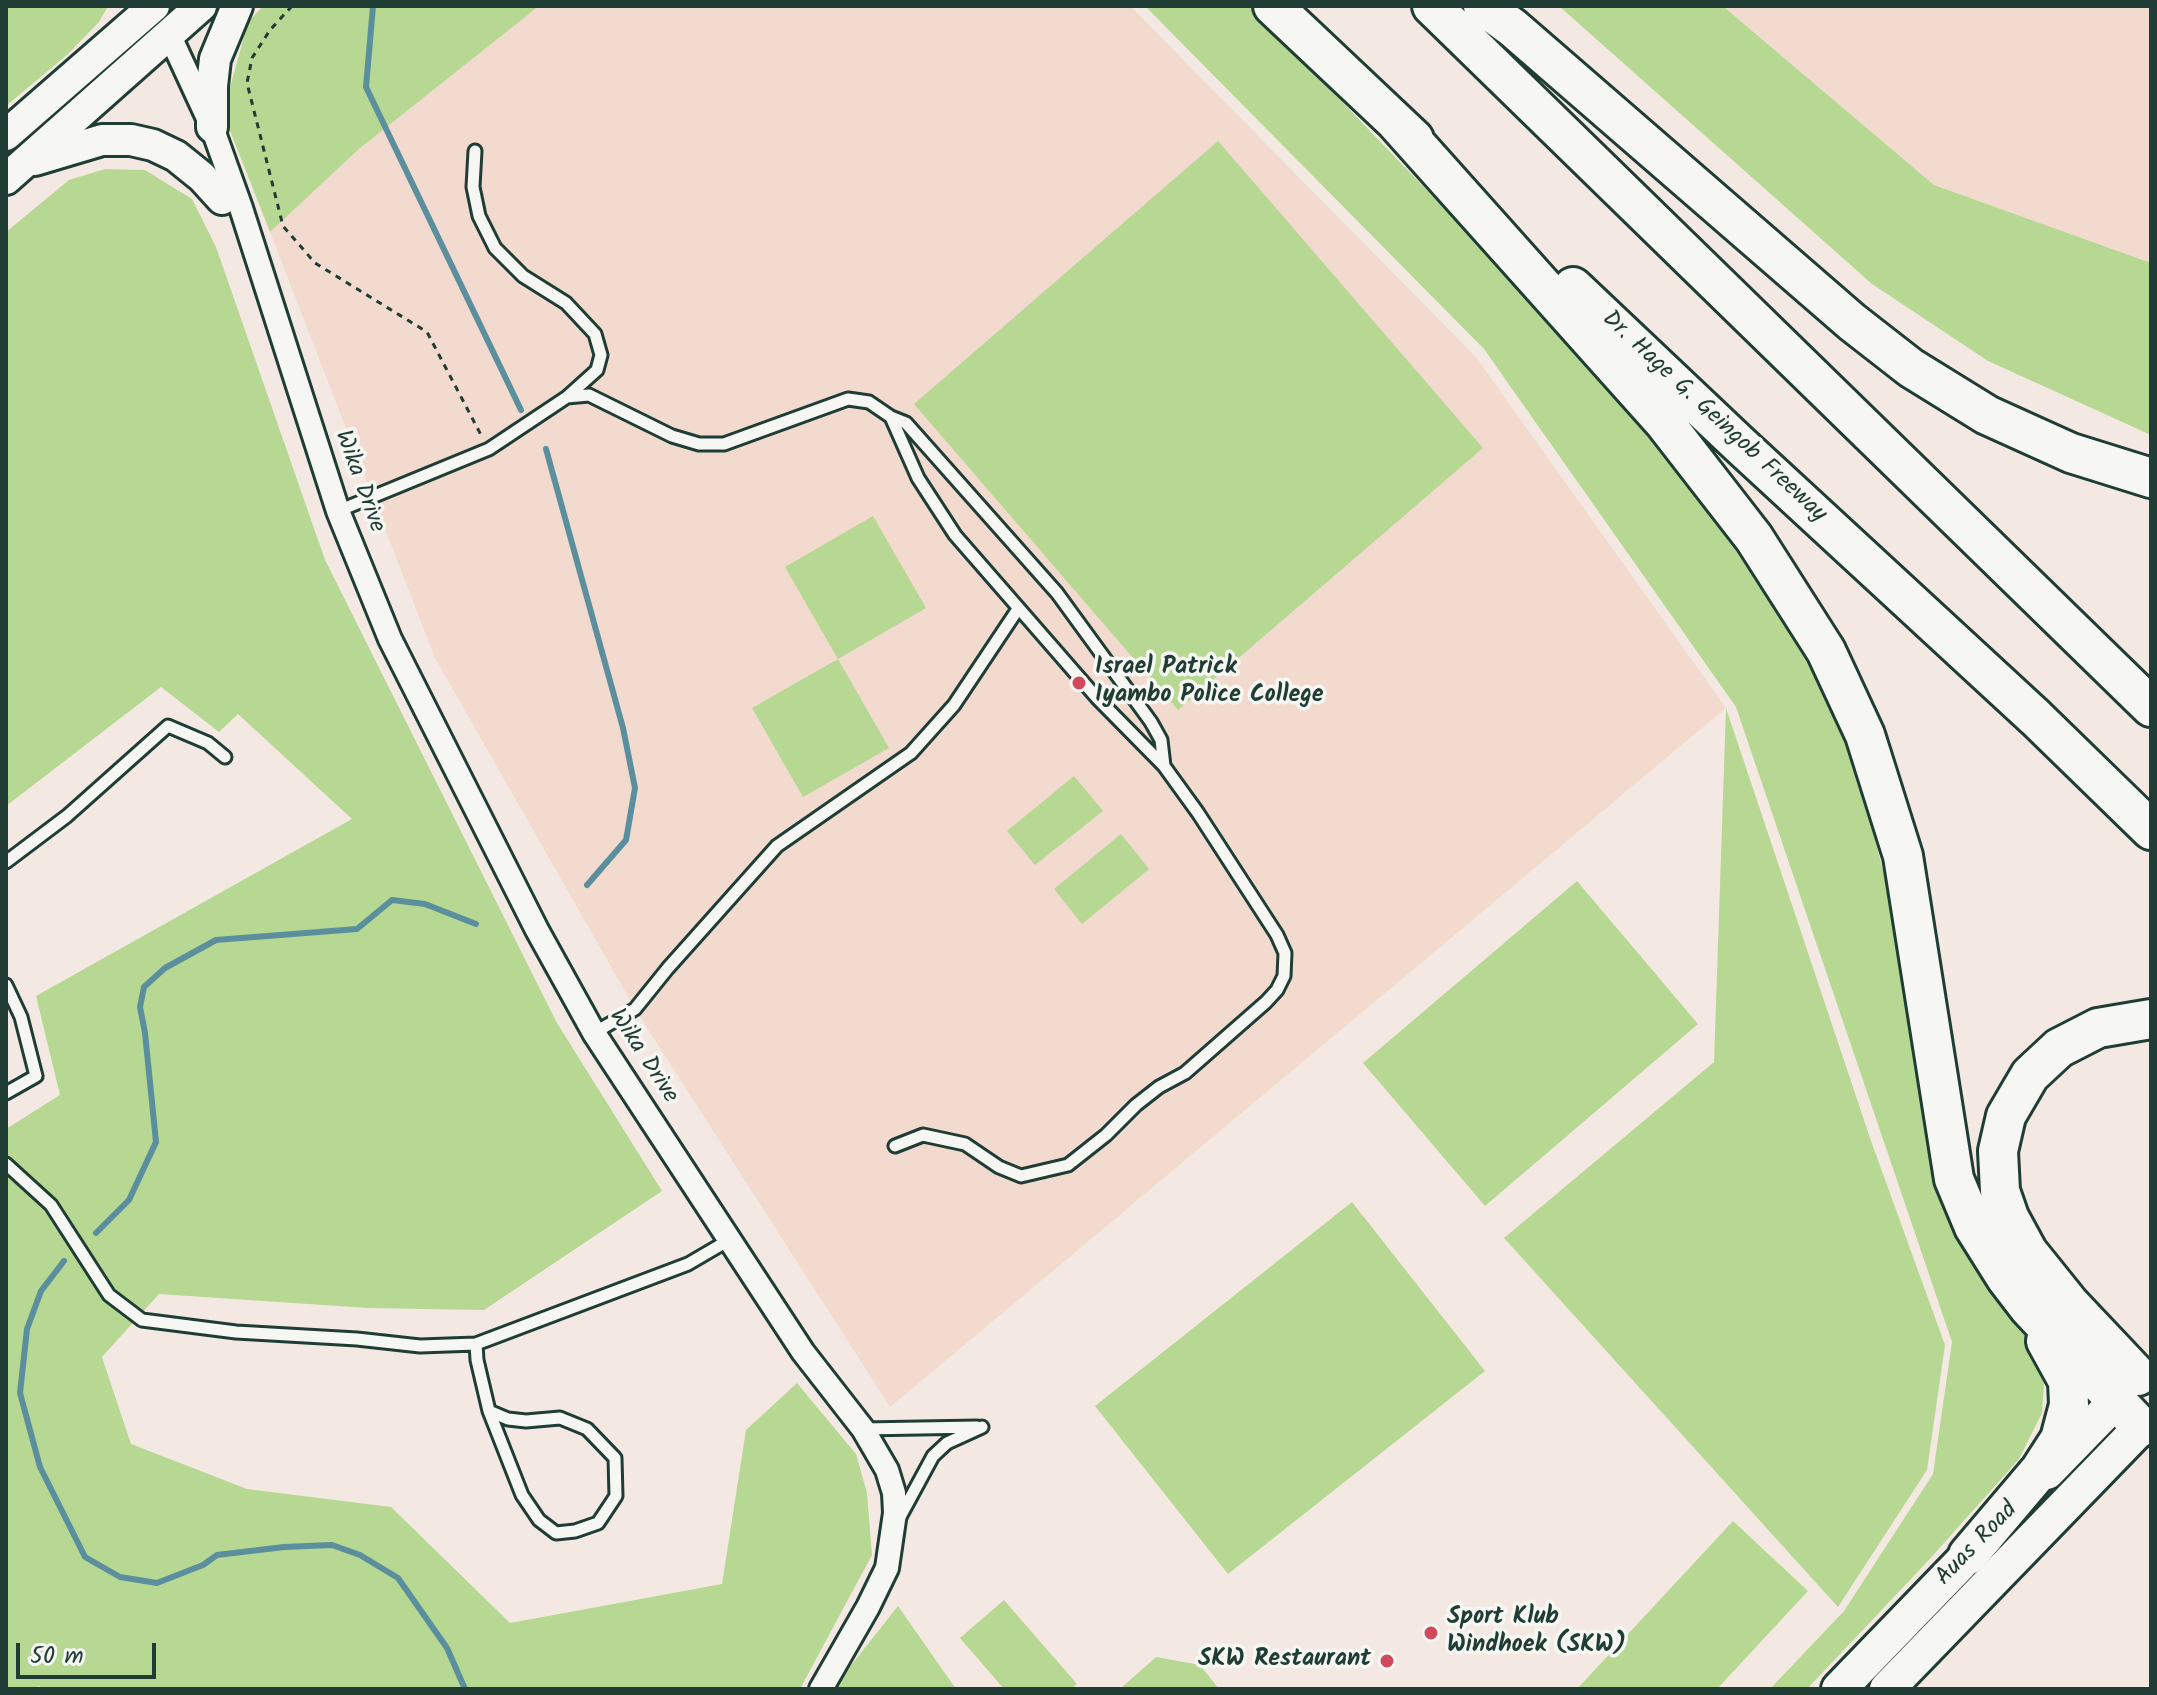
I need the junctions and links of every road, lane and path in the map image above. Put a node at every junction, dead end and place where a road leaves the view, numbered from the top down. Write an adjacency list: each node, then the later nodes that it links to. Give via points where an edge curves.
1 (154, 6): 11 (main road)
2 (201, 6): 8 (main road)
3 (237, 6): 10 (main road, via 215,59)
4 (292, 6): 18 (path, via 252,58 247,83 283,226 315,263 427,332)
5 (1273, 6): 9 (highway, Dr. Hage G. Geingob Freeway)
6 (1432, 6): 22 (highway)
7 (1483, 6): 19 (highway, via 1911,368 1987,415 2057,447)
8 (164, 39): 10 (street, Wika Drive); 13 (main road); 14 (street, Wika Drive)
9 (1395, 121): 25 (highway, Dr. Hage G. Geingob Freeway); 34 (highway, via 1664,422 1754,538 1826,651 1865,735 1903,856 1954,1179 1974,1227)
10 (212, 127): 17 (street, Wika Drive)
11 (6, 135)
12 (475, 151): 15 (lane, via 476,202 495,248 523,276 566,303 595,334 601,355 597,370)
13 (16, 171): 14 (main road, via 102,140 131,140 176,156)
14 (222, 199): 17 (street, Wika Drive, via 286,375)
15 (567, 397): 16 (lane, via 589,395 699,444 724,444 848,399 869,402); 18 (lane)
16 (891, 417): 21 (lane, via 918,478 955,535); 24 (lane, via 906,423 935,453 1057,593 1151,722 1161,740)
17 (310, 425): 20 (street, Wika Drive)
18 (489, 449): 20 (lane)
19 (2151, 478)
20 (338, 511): 29 (street, Wika Drive, via 390,639)
21 (1018, 609): 24 (lane); 29 (lane, via 954,705 911,753 777,846 635,1009)
22 (2151, 707)
23 (225, 757): 26 (lane, via 208,743 168,726)
24 (1164, 766): 31 (lane, via 1277,935 1285,953 1277,990 1185,1073 1136,1105 1068,1165 1021,1176 965,1144 923,1135)
25 (2151, 830)
26 (6, 862)
27 (6, 985): 30 (lane, via 21,1017 36,1076)
28 (2151, 1019): 36 (highway, via 2098,1028 2059,1048 2030,1075 2006,1116 1998,1151 2000,1191 2009,1217)
29 (594, 1033): 33 (street, Wika Drive)
30 (6, 1093)
31 (895, 1146)
32 (6, 1164): 35 (lane, via 51,1205 109,1295 142,1320 236,1332 431,1346)
33 (729, 1240): 35 (lane, via 688,1264); 38 (street, Wika Drive, via 803,1352)
34 (2029, 1308): 36 (highway); 40 (highway, via 2068,1381 2069,1405 2060,1439 2040,1470)
35 (476, 1344): 37 (lane)
36 (2132, 1401): 40 (main road, Auas Road); 43 (main road, Auas Road)
37 (489, 1411): 37 (lane, via 517,1420 560,1418 587,1429 615,1458 616,1496 598,1523 556,1533 539,1520 522,1495)
38 (863, 1429): 39 (street, Wika Drive, via 894,1493); 39 (lane, via 982,1427 947,1443 933,1456)
39 (892, 1532): 41 (street, Wika Drive, via 887,1568)
40 (1968, 1555): 42 (main road, Auas Road)
41 (821, 1689)
42 (1839, 1689)
43 (1887, 1689)

